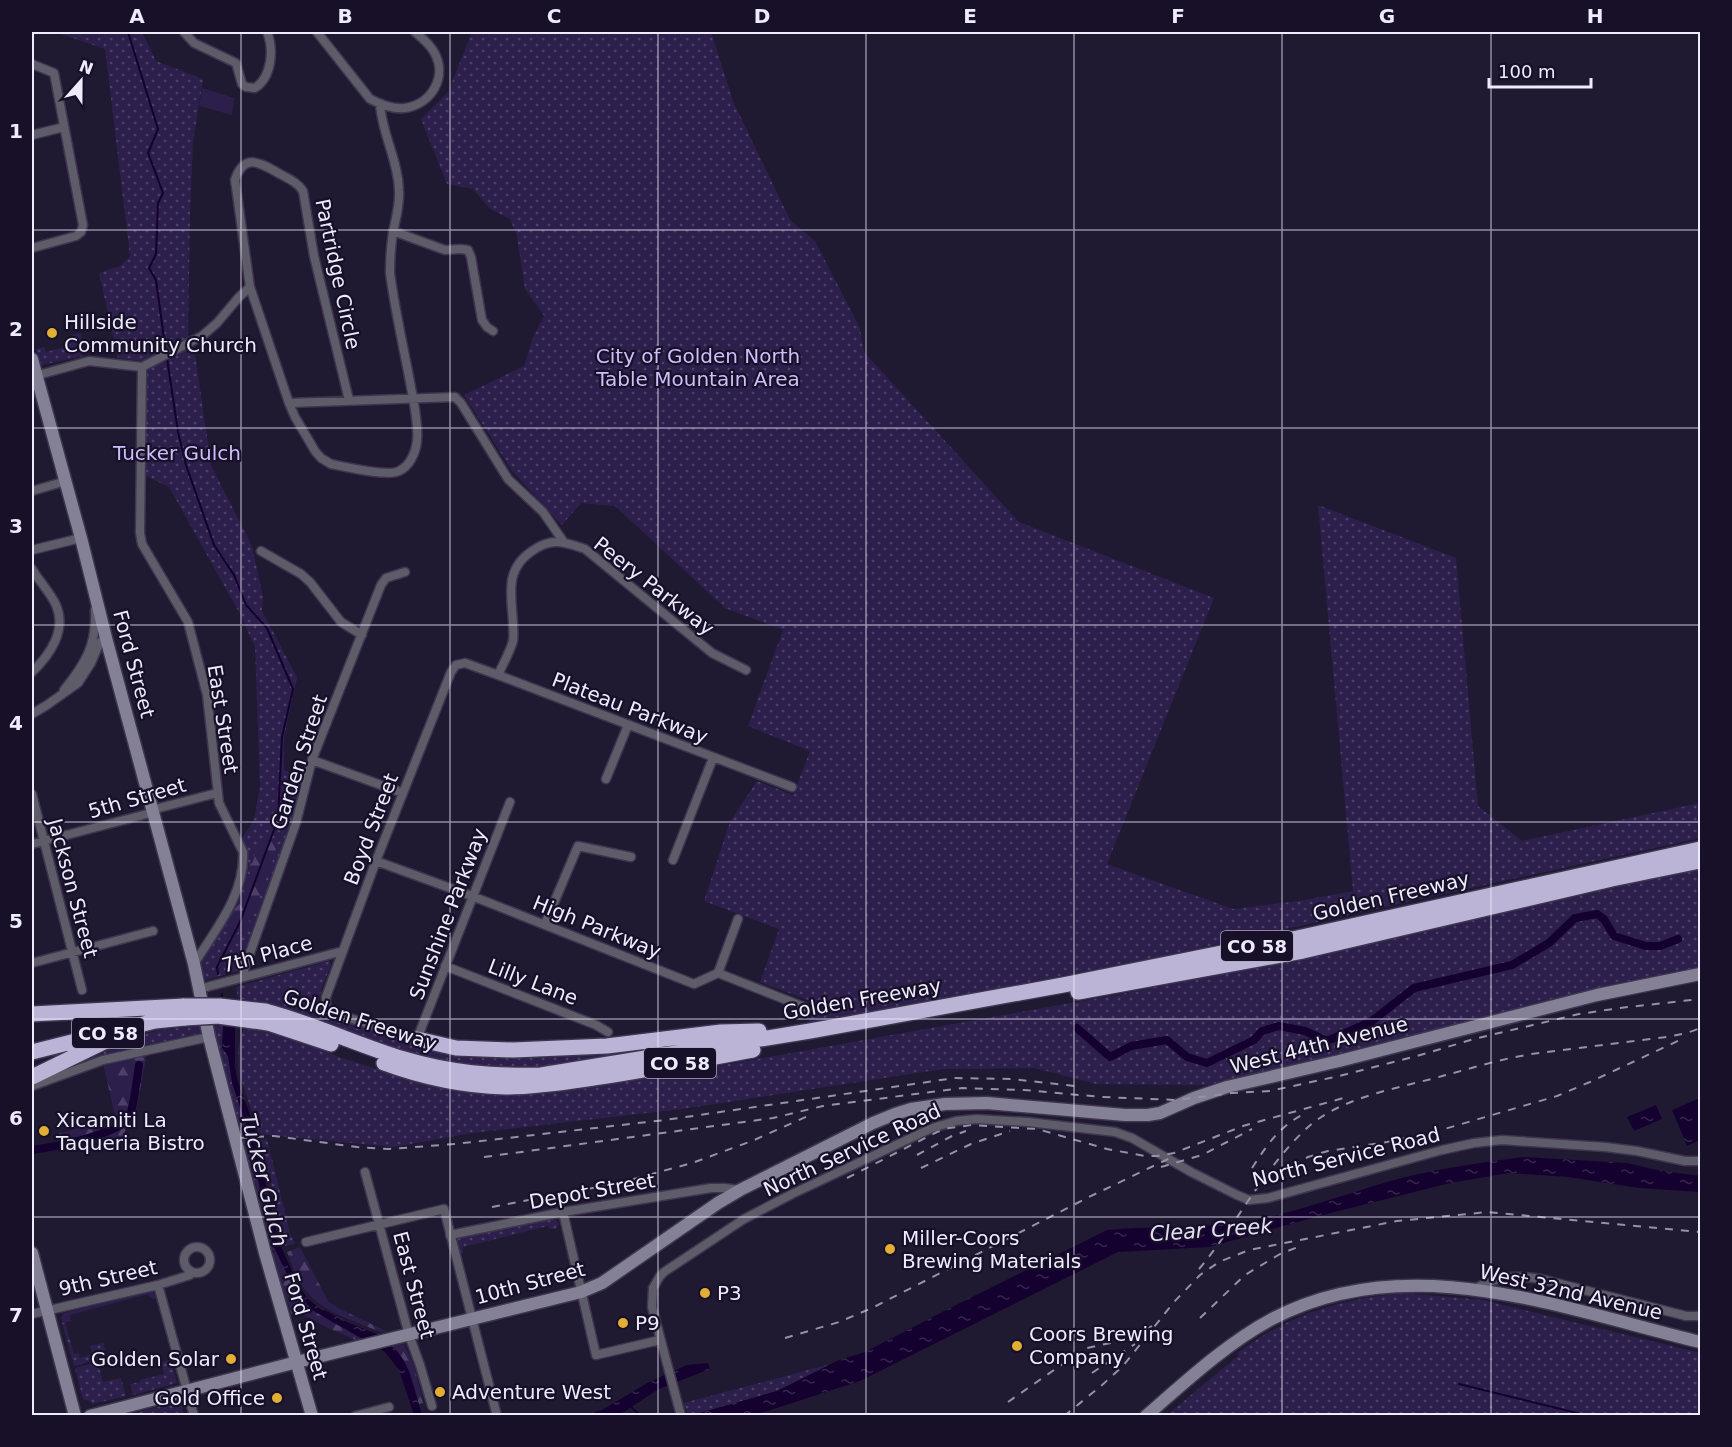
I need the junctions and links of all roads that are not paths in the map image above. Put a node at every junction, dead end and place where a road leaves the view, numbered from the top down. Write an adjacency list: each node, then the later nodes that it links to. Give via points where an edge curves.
1 (184, 32): 2 (street, via 194,43 234,61 242,84 255,88 270,63)
2 (267, 32)
3 (317, 32): 6 (street)
4 (415, 32): 6 (street, via 437,59 440,73 436,85 432,93 413,106)
5 (32, 64): 7 (street, via 54,73 59,81)
6 (380, 109): 9 (street, Partridge Circle, via 398,174 399,206)
7 (64, 128): 8 (street); 10 (street, via 83,225 76,236)
8 (32, 135)
9 (393, 231): 12 (street, via 445,250 468,250 482,320); 16 (street, Partridge Circle, via 390,273)
10 (32, 248)
11 (250, 287): 14 (street, via 202,336); 17 (street, Partridge Circle, via 235,180 238,170 250,162 261,163 298,184 303,191 314,256); 18 (street, Partridge Circle)
12 (493, 331)
13 (32, 359): 15 (street, Ford Street)
14 (142, 367): 15 (street, via 89,361); 41 (street, East Street, via 140,533 142,544 188,622 207,695)
15 (34, 374): 19 (street, Ford Street)
16 (413, 398): 17 (street); 18 (street, Partridge Circle, via 416,450 406,466 391,473 332,464 321,458); 22 (street, via 455,397 508,479 543,513)
17 (349, 400): 18 (street)
18 (289, 403)
19 (66, 481): 20 (street); 21 (street, Ford Street)
20 (32, 491)
21 (81, 538): 23 (street); 27 (street, Ford Street)
22 (563, 541): 31 (street, Peery Parkway, via 585,549 712,653); 33 (street, Peery Parkway, via 531,551 512,575 513,639)
23 (32, 550)
24 (261, 551): 28 (street, via 301,574 341,622)
25 (32, 569): 32 (street, via 56,606 60,628 49,653)
26 (405, 572): 28 (street, Garden Street, via 386,578)
27 (97, 601): 29 (street, Ford Street); 34 (street, via 91,647)
28 (362, 635): 38 (street, Garden Street)
29 (106, 638): 34 (street, via 100,642 78,684); 45 (street, Ford Street)
30 (456, 665): 33 (street, Plateau Parkway, via 465,663); 42 (street, Boyd Street)
31 (746, 670)
32 (32, 672)
33 (498, 675): 36 (street, Plateau Parkway)
34 (60, 695): 35 (street)
35 (32, 714)
36 (628, 725): 37 (street, Plateau Parkway); 39 (street)
37 (713, 758): 40 (street, Plateau Parkway); 50 (street)
38 (312, 760): 42 (street); 64 (street, Garden Street, via 296,823 244,970)
39 (606, 779)
40 (792, 787)
41 (217, 793): 45 (street, 5th Street); 60 (street, East Street, via 243,859 237,892)
42 (403, 793): 51 (street, Boyd Street)
43 (32, 794): 46 (street, Jackson Street)
44 (510, 802): 53 (street, Sunshine Parkway)
45 (154, 811): 46 (street, 5th Street); 60 (street, Ford Street)
46 (42, 841): 47 (street, 5th Street); 57 (street, Jackson Street)
47 (32, 844)
48 (1701, 849): 72 (highway, Golden Freeway / CO 58, via 1286,940)
49 (631, 857): 55 (street, via 578,846)
50 (674, 860)
51 (376, 861): 53 (street, High Parkway); 58 (street, Boyd Street)
52 (1701, 861): 70 (highway, Golden Freeway / CO 58, via 1303,951 539,1085 465,1083 402,1070)
53 (472, 896): 55 (street, High Parkway); 61 (street, Sunshine Parkway)
54 (738, 919): 62 (street)
55 (545, 924): 62 (street, High Parkway, via 694,984)
56 (153, 931): 57 (street)
57 (73, 951): 59 (street); 66 (street, Jackson Street)
58 (344, 951): 64 (street, 7th Place); 75 (street, Boyd Street, via 326,997 326,1008)
59 (32, 963)
60 (194, 964): 65 (street, Ford Street)
61 (445, 966): 73 (street, Lilly Lane); 75 (street, Sunshine Parkway)
62 (718, 973): 67 (street)
63 (1701, 974): 80 (street, West 44th Avenue, via 1597,995 1227,1087 1160,1113 1125,1115 987,1103)
64 (245, 977): 65 (street, 7th Place)
65 (200, 989): 74 (street, Ford Street)
66 (82, 990)
67 (804, 1007)
68 (184, 1012): 69 (highway); 70 (highway, Golden Freeway / CO 58, bridge); 71 (highway, Golden Freeway / CO 58); 76 (highway, Golden Freeway / CO 58, via 141,1014)
69 (32, 1014)
70 (266, 1017): 72 (highway, Golden Freeway / CO 58, via 302,1022 402,1059 465,1073 500,1076 541,1075)
71 (140, 1024): 77 (highway, Golden Freeway / CO 58); 78 (highway)
72 (810, 1031): 75 (highway, via 720,1032 607,1046 513,1050 456,1048)
73 (608, 1032)
74 (209, 1037): 79 (street, via 102,1060); 100 (street, Ford Street)
75 (417, 1039)
76 (32, 1042)
77 (32, 1052)
78 (32, 1077)
79 (32, 1086)
80 (945, 1104): 83 (street, 10th Street, via 887,1117)
81 (1701, 1161): 98 (street, North Service Road, via 1605,1147 1502,1140 1442,1150 1249,1200 1115,1132 998,1120 956,1121 932,1128 754,1214 664,1272 655,1284 652,1300)
82 (365, 1172): 85 (street, East Street)
83 (740, 1190): 84 (street, Depot Street, via 711,1188); 92 (street, 10th Street, via 602,1283)
84 (563, 1212): 86 (street, Depot Street); 92 (street)
85 (380, 1225): 86 (street, via 444,1209); 87 (street); 97 (street, East Street)
86 (450, 1235): 96 (street)
87 (306, 1242)
88 (32, 1253): 93 (street)
89 (191, 1272): 90 (street, 9th Street)
90 (158, 1285): 93 (street, 9th Street); 101 (street)
91 (1475, 1289): 95 (street, via 1517,1275 1686,1316); 99 (street, West 32nd Avenue); 111 (street, West 32nd Avenue, via 1391,1285 1337,1295 1291,1310 1242,1337)
92 (581, 1292): 96 (street, 10th Street); 98 (street, via 596,1355)
93 (46, 1310): 94 (street, 9th Street); 105 (street)
94 (32, 1314)
95 (1701, 1316)
96 (471, 1319): 97 (street, 10th Street); 110 (street)
97 (409, 1335): 100 (street, 10th Street); 102 (street, East Street)
98 (660, 1340): 104 (street, North Service Road)
99 (1701, 1342)
100 (297, 1362): 101 (street, 10th Street); 108 (street, Ford Street)
101 (187, 1390): 106 (street, 10th Street); 107 (street)
102 (432, 1406)
103 (389, 1407): 109 (street)
104 (680, 1412)
105 (75, 1416)
106 (90, 1416)
107 (194, 1416)
108 (312, 1416)
109 (355, 1416)
110 (496, 1416)
111 (1146, 1416)

